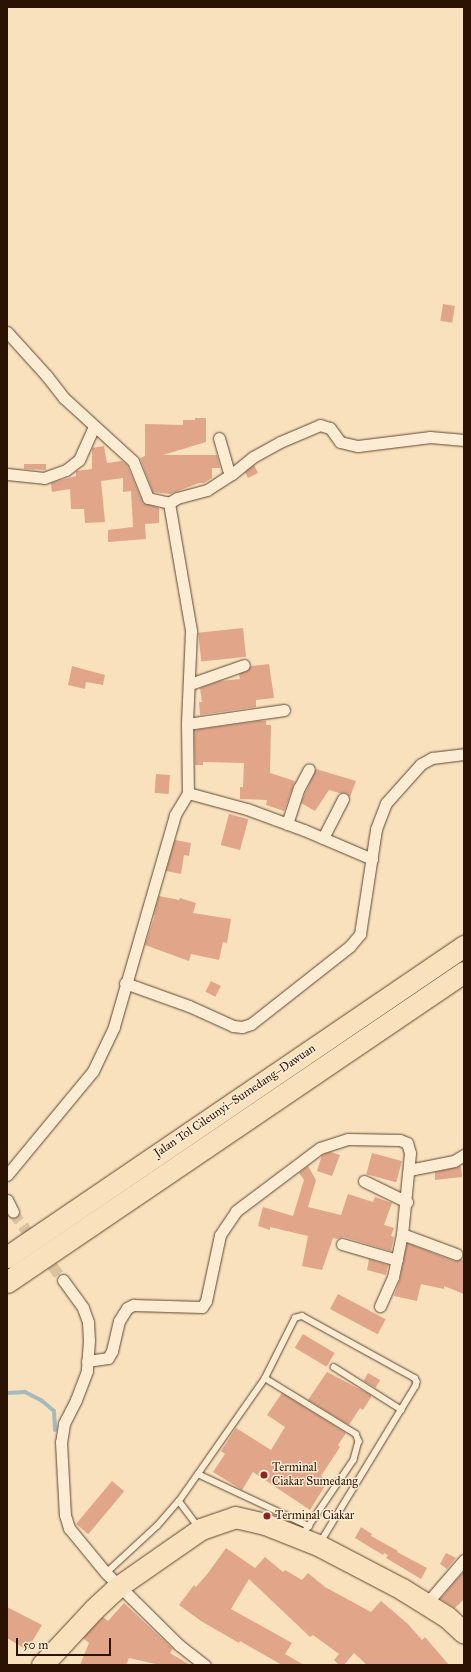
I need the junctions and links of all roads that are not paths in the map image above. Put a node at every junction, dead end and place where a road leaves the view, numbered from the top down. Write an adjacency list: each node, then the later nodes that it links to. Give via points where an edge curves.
1 (7, 332): 2 (street, via 64,398)
2 (94, 426): 5 (street, via 79,460 66,470 44,478); 7 (street, via 134,461 148,498)
3 (219, 438): 6 (street, via 228,469)
4 (464, 440): 6 (street, via 430,437 358,446 340,442 330,428 320,425 304,430 260,453)
5 (7, 474)
6 (232, 474): 7 (street, via 207,490 177,498)
7 (169, 503): 9 (street, via 191,631)
8 (244, 665): 9 (street)
9 (190, 684): 11 (street)
10 (284, 710): 11 (street)
11 (187, 724): 14 (street)
12 (464, 754): 18 (street, via 432,758 412,772 386,804 376,829)
13 (309, 770): 16 (street, via 299,788)
14 (188, 793): 16 (street, via 247,809); 21 (street, via 175,815)
15 (343, 799): 17 (street)
16 (287, 824): 17 (street)
17 (323, 838): 18 (street)
18 (372, 859): 21 (street, via 360,934 350,946 251,1024 234,1026)
19 (464, 946): 32 (highway, Jalan Tol Cileunyi–Sumedang–Dawuan)
20 (464, 972): 35 (highway, Jalan Tol Cileunyi–Sumedang–Dawuan)
21 (126, 983): 24 (street, via 114,1026 93,1071)
22 (464, 1155): 23 (street, via 454,1161)
23 (409, 1170): 27 (street); 37 (street, via 410,1153 407,1144 400,1140 348,1139 320,1148 236,1211 226,1223 220,1235 206,1301 202,1307 134,1305 127,1308 119,1320 108,1358)
24 (7, 1175)
25 (364, 1181): 27 (street)
26 (7, 1200): 28 (street)
27 (407, 1202): 29 (street)
28 (13, 1212)
29 (402, 1234): 31 (street); 33 (street)
30 (342, 1244): 33 (street)
31 (456, 1254)
32 (7, 1256)
33 (397, 1260): 36 (street, via 393,1277)
34 (63, 1280): 37 (street, via 83,1308 88,1322)
35 (7, 1282)
36 (380, 1306)
37 (87, 1362): 46 (street, via 87,1371 64,1424 61,1442 65,1515 74,1537)
38 (334, 1367): 40 (lane)
39 (265, 1378): 40 (lane, via 295,1318 306,1316 415,1378 416,1386); 41 (lane); 44 (lane, via 356,1434 358,1441 354,1460)
40 (402, 1410): 44 (lane)
41 (198, 1474): 42 (lane); 44 (lane)
42 (179, 1501): 43 (lane); 46 (lane)
43 (200, 1529): 44 (highway, via 235,1517); 46 (highway)
44 (309, 1536): 47 (highway)
45 (464, 1560): 47 (street)
46 (112, 1579): 49 (highway, via 94,1609); 50 (street, via 179,1645)
47 (426, 1604): 48 (highway, via 447,1617)
48 (464, 1633)
49 (42, 1665)
50 (205, 1665)

